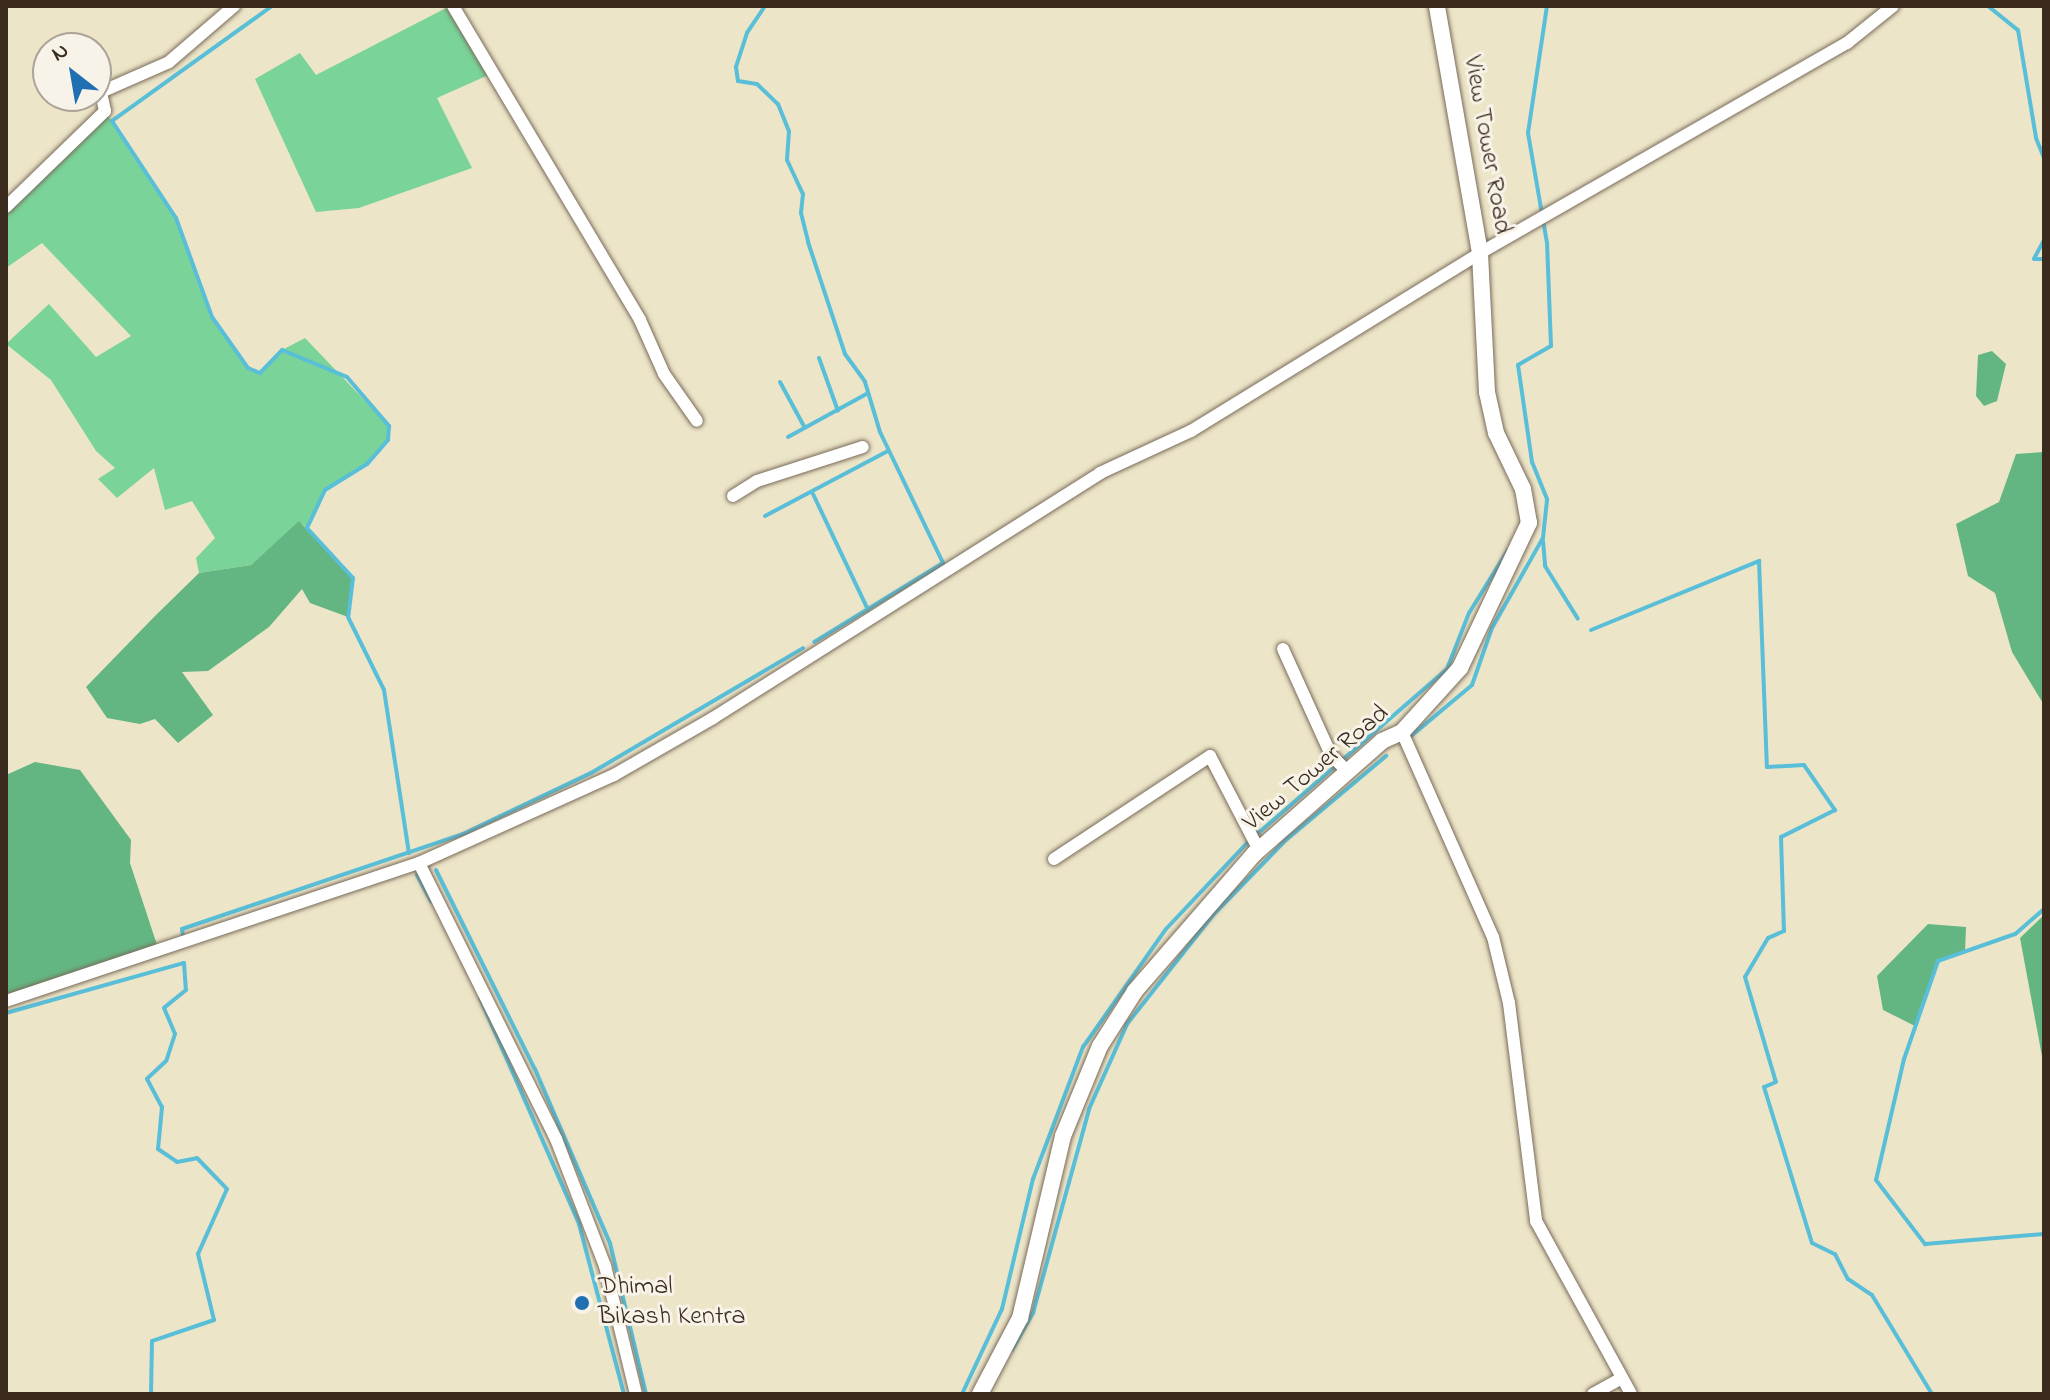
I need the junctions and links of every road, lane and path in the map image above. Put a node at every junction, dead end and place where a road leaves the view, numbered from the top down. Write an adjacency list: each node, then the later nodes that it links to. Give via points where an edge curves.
1 (234, 6): 5 (street, via 169,62 101,92 105,111)
2 (453, 6): 7 (street, via 640,320 664,374)
3 (1437, 6): 6 (street, View Tower Road)
4 (1893, 6): 6 (street, via 1847,43)
5 (6, 207)
6 (1480, 253): 11 (street, View Tower Road, via 1487,392 1496,433 1523,489 1529,523 1460,668); 15 (street, via 1191,431 1100,473 614,775)
7 (697, 421)
8 (863, 447): 9 (street, via 757,481)
9 (733, 496)
10 (1283, 649): 12 (street, via 1331,755)
11 (1402, 732): 12 (street, View Tower Road, via 1382,741); 17 (street, via 1493,937 1509,1003 1536,1221)
12 (1348, 772): 13 (street, View Tower Road)
13 (1259, 850): 14 (street, via 1210,756); 19 (street, View Tower Road, via 1135,991 1100,1046 1063,1136 1020,1318)
14 (1054, 859)
15 (419, 863): 16 (street); 18 (street, via 556,1139 605,1266)
16 (6, 1001)
17 (1622, 1378): 20 (street); 21 (street)
18 (636, 1394)
19 (980, 1394)
20 (1593, 1394)
21 (1631, 1394)

